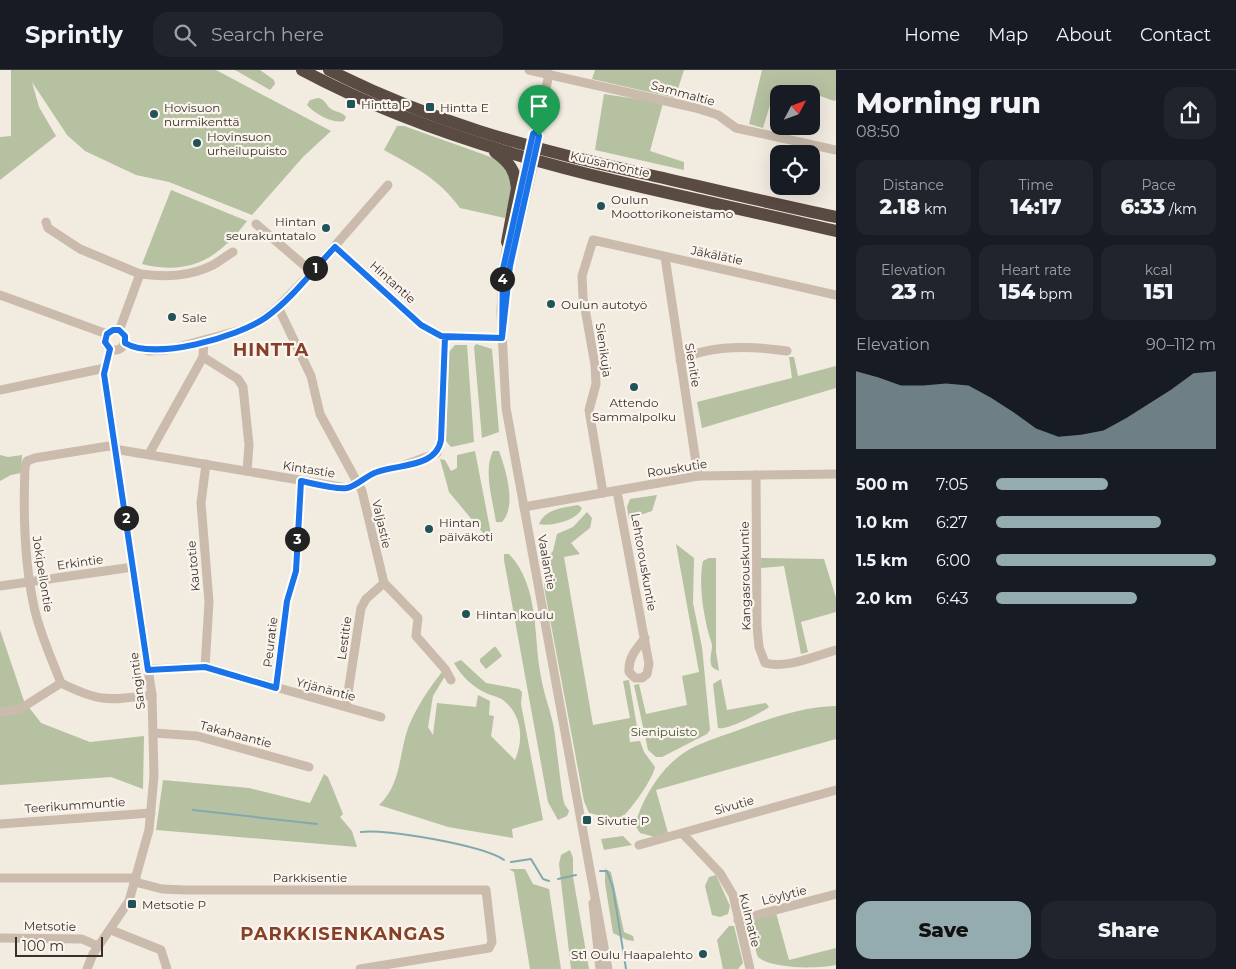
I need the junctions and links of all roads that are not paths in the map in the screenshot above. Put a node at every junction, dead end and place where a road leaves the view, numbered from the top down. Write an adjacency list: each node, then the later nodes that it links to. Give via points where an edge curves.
1 (302, 70): 5 (highway, Kuusamontie, via 417,123)
2 (329, 70): 7 (highway, Kuusamontie, via 386,97)
3 (529, 70): 4 (street, Sammaltie)
4 (549, 74): 6 (street, Sammaltie, via 696,108 718,115 736,128); 7 (street, via 537,131 539,136)
5 (490, 148): 7 (highway, Kuusamontie); 14 (highway, via 510,164 516,180)
6 (836, 150)
7 (532, 154): 9 (highway, Kuusamontie); 12 (highway, Kuusamontie); 14 (street, Vaalantie); 23 (street, Vaalantie)
8 (388, 185): 15 (street)
9 (836, 217)
10 (46, 222): 19 (street, via 48,228 80,249)
11 (256, 224): 18 (street)
12 (836, 231)
13 (593, 240): 17 (street, Jäkälätie); 46 (street, Sienikuja, via 582,276 595,364 596,384 589,410)
14 (507, 242): 23 (street, Vaalantie)
15 (335, 247): 18 (street); 26 (street, Hintantie, via 421,325)
16 (233, 252): 19 (street, via 198,271 176,276)
17 (664, 257): 21 (street, Jäkälätie); 33 (street, Sienitie)
18 (312, 272): 22 (street)
19 (140, 274): 24 (street)
20 (0, 295): 25 (street)
21 (836, 295)
22 (278, 307): 28 (street, via 248,328); 44 (street, Valjastie, via 311,376 320,414)
23 (502, 323): 27 (street, Vaalantie)
24 (119, 330): 25 (street); 29 (street, via 125,336)
25 (107, 334): 30 (street, via 105,342)
26 (445, 337): 27 (street, Hintantie); 44 (street, Kintastie, via 441,440 437,453 379,471)
27 (502, 338): 47 (street, Vaalantie, via 506,408)
28 (204, 341): 29 (street, via 149,351); 32 (street)
29 (125, 343): 30 (street, via 119,349)
30 (110, 349): 34 (street, Sangintie)
31 (787, 351): 33 (street, via 740,348 711,351)
32 (203, 357): 37 (street); 39 (street, via 238,379 243,387 249,445)
33 (680, 360): 42 (street, Sienitie)
34 (105, 368): 35 (street); 36 (street, Sangintie)
35 (0, 390)
36 (115, 448): 37 (street, Kintastie); 48 (street, Sangintie); 49 (street, Jokipellontie, via 110,446 27,461 23,526)
37 (149, 454): 38 (street, Kintastie)
38 (206, 464): 39 (street, Kintastie); 54 (street, Kautotie, via 201,503 209,602)
39 (247, 471): 43 (street, Kintastie)
40 (836, 474): 41 (street, Rouskutie)
41 (756, 475): 42 (street, Rouskutie); 53 (street, Kangasrouskuntie, via 757,626 765,663 772,665 805,659)
42 (698, 476): 45 (street, Rouskutie)
43 (301, 481): 44 (street, Kintastie, via 347,488); 58 (street, Peuratie, via 296,571 287,601)
44 (357, 482): 50 (street, Valjastie, via 362,491)
45 (617, 491): 46 (street, Rouskutie); 52 (street, Lehtorouskuntie)
46 (603, 493): 47 (street, Rouskutie)
47 (524, 507): 72 (street, Vaalantie)
48 (133, 567): 49 (street, Erkintie); 55 (street, Sangintie)
49 (30, 582): 51 (street, Erkintie); 57 (street, Jokipellontie, via 35,612)
50 (384, 583): 56 (street, via 418,618 416,636); 60 (street, Lestitie, via 361,608)
51 (0, 586)
52 (645, 638)
53 (836, 650)
54 (205, 667): 55 (street, Yrjänäntie); 58 (street, Yrjänäntie)
55 (148, 670): 59 (street, Sangintie)
56 (451, 680)
57 (61, 683): 59 (street, via 87,696 104,700); 61 (street, via 20,709)
58 (276, 688): 60 (street, Yrjänäntie)
59 (152, 695): 63 (street, Sangintie)
60 (346, 706): 62 (street, Yrjänäntie)
61 (0, 712)
62 (381, 717)
63 (154, 733): 64 (street, Takahaantie, via 197,736); 66 (street, Sangintie)
64 (309, 767)
65 (836, 790): 68 (street, Sivutie)
66 (151, 813): 67 (street, Teerikummuntie); 71 (street, Sangintie)
67 (0, 824)
68 (683, 834): 69 (street, Sivutie); 74 (street, Kulmatie, via 720,873 733,896)
69 (639, 845)
70 (0, 878): 71 (street, Parkkisentie)
71 (135, 880): 75 (street, Sangintie, via 129,901); 80 (street, Parkkisentie, via 162,889 185,890 486,890 490,948)
72 (593, 893): 81 (street, Vaalantie); 82 (street, Vaalantie)
73 (836, 894): 74 (street, Löylytie)
74 (738, 920): 83 (street, Kulmatie)
75 (111, 930): 77 (street, Sangintie); 79 (street, via 161,950)
76 (0, 938): 77 (street, Metsotie, via 82,939)
77 (98, 946): 78 (street, Sangintie)
78 (87, 969)
79 (166, 969)
80 (360, 969)
81 (600, 969)
82 (608, 969)
83 (750, 969)

